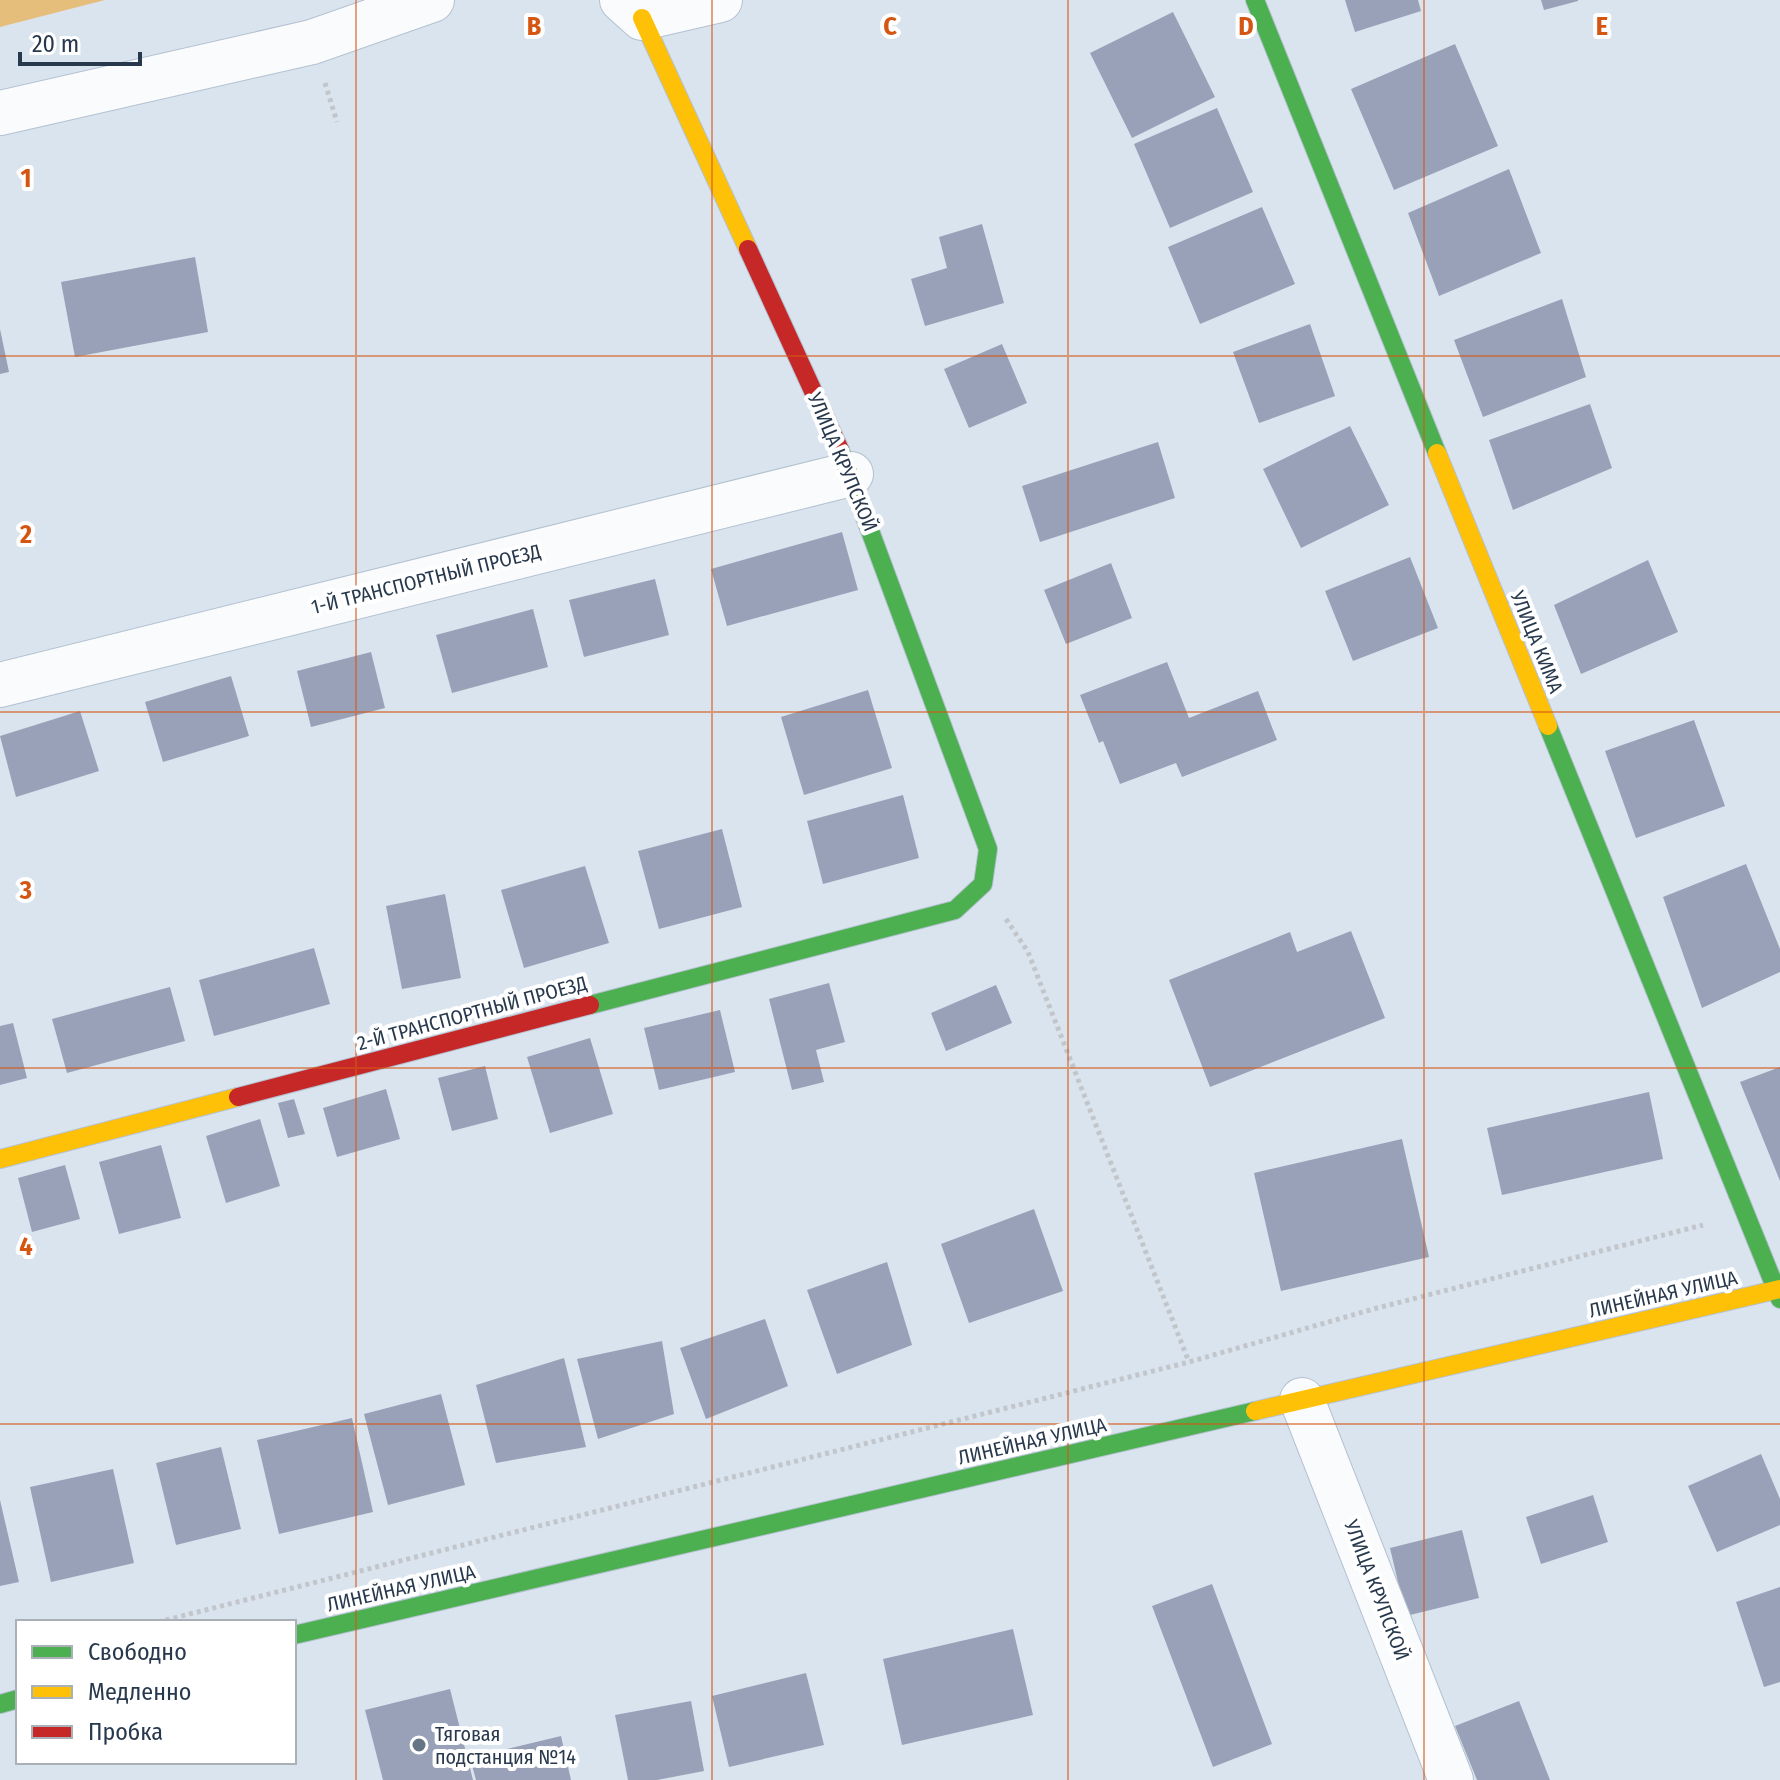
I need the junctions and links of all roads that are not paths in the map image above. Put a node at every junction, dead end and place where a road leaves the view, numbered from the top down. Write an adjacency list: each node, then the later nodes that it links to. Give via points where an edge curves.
1 (432, 0): 5 (street, via 312,42)
2 (720, 0): 4 (street)
3 (1255, 0): 10 (street, УЛИЦА КИМА)
4 (632, 9): 6 (street, УЛИЦА КРУПСКОЙ)
5 (0, 113)
6 (851, 474): 7 (street, 1-Й ТРАНСПОРТНЫЙ ПРОЕЗД); 8 (street, УЛИЦА КРУПСКОЙ, via 988,849 983,884)
7 (0, 685)
8 (955, 910): 9 (street, 2-Й ТРАНСПОРТНЫЙ ПРОЕЗД)
9 (0, 1159)
10 (1779, 1292): 11 (street, ЛИНЕЙНАЯ УЛИЦА)
11 (1302, 1400): 12 (street, ЛИНЕЙНАЯ УЛИЦА); 13 (street, УЛИЦА КРУПСКОЙ)
12 (296, 1635)
13 (1451, 1780)

